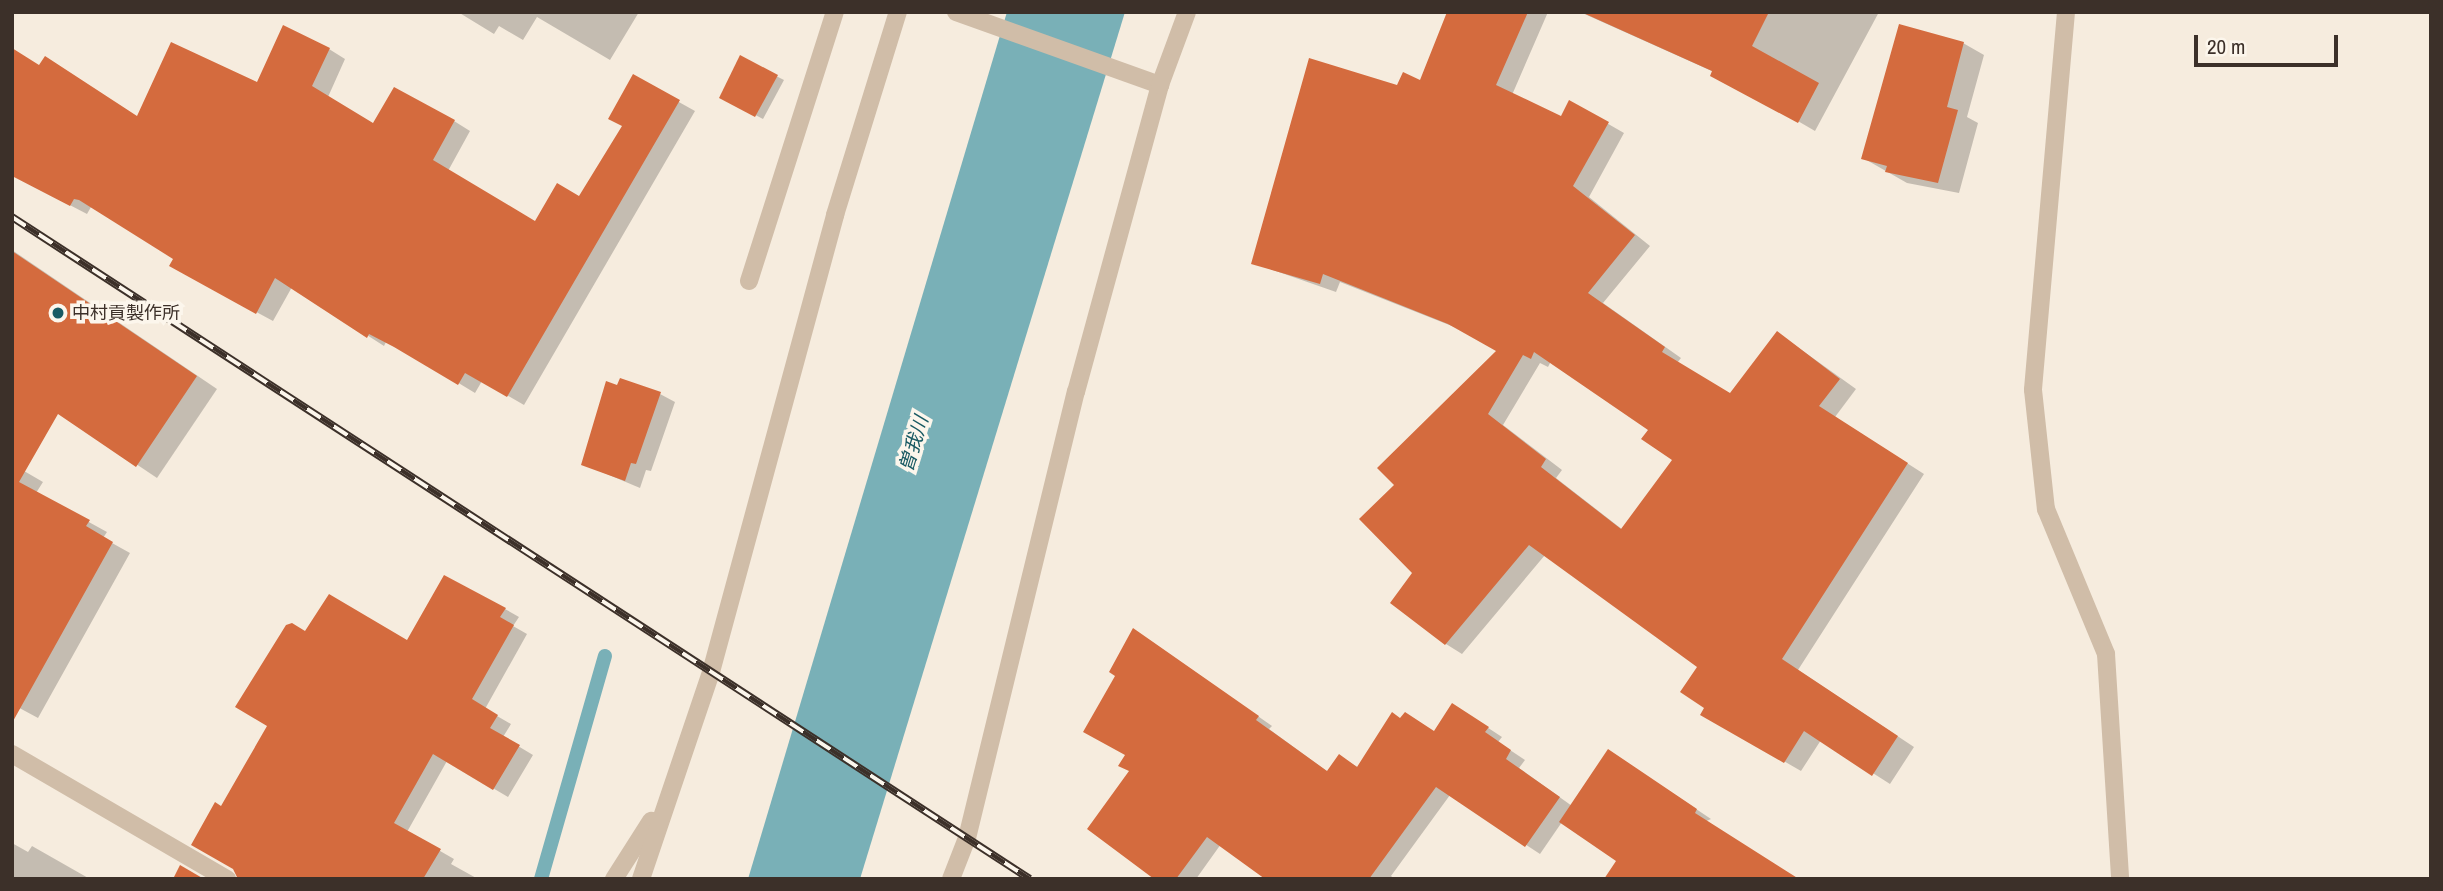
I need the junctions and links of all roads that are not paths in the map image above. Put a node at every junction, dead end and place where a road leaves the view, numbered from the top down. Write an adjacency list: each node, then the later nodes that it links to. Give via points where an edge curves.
1 (835, 12): 7 (street)
2 (898, 12): 9 (street, via 835,215 711,672)
3 (956, 12): 6 (street)
4 (1187, 12): 6 (street)
5 (2066, 12): 14 (street, via 2033,390 2046,509 2106,654)
6 (1160, 85): 10 (street, via 1076,392 967,838)
7 (749, 281)
8 (12, 754): 11 (street)
9 (663, 804): 12 (street); 13 (street)
10 (952, 878)
11 (227, 879)
12 (614, 879)
13 (641, 879)
14 (2120, 879)

